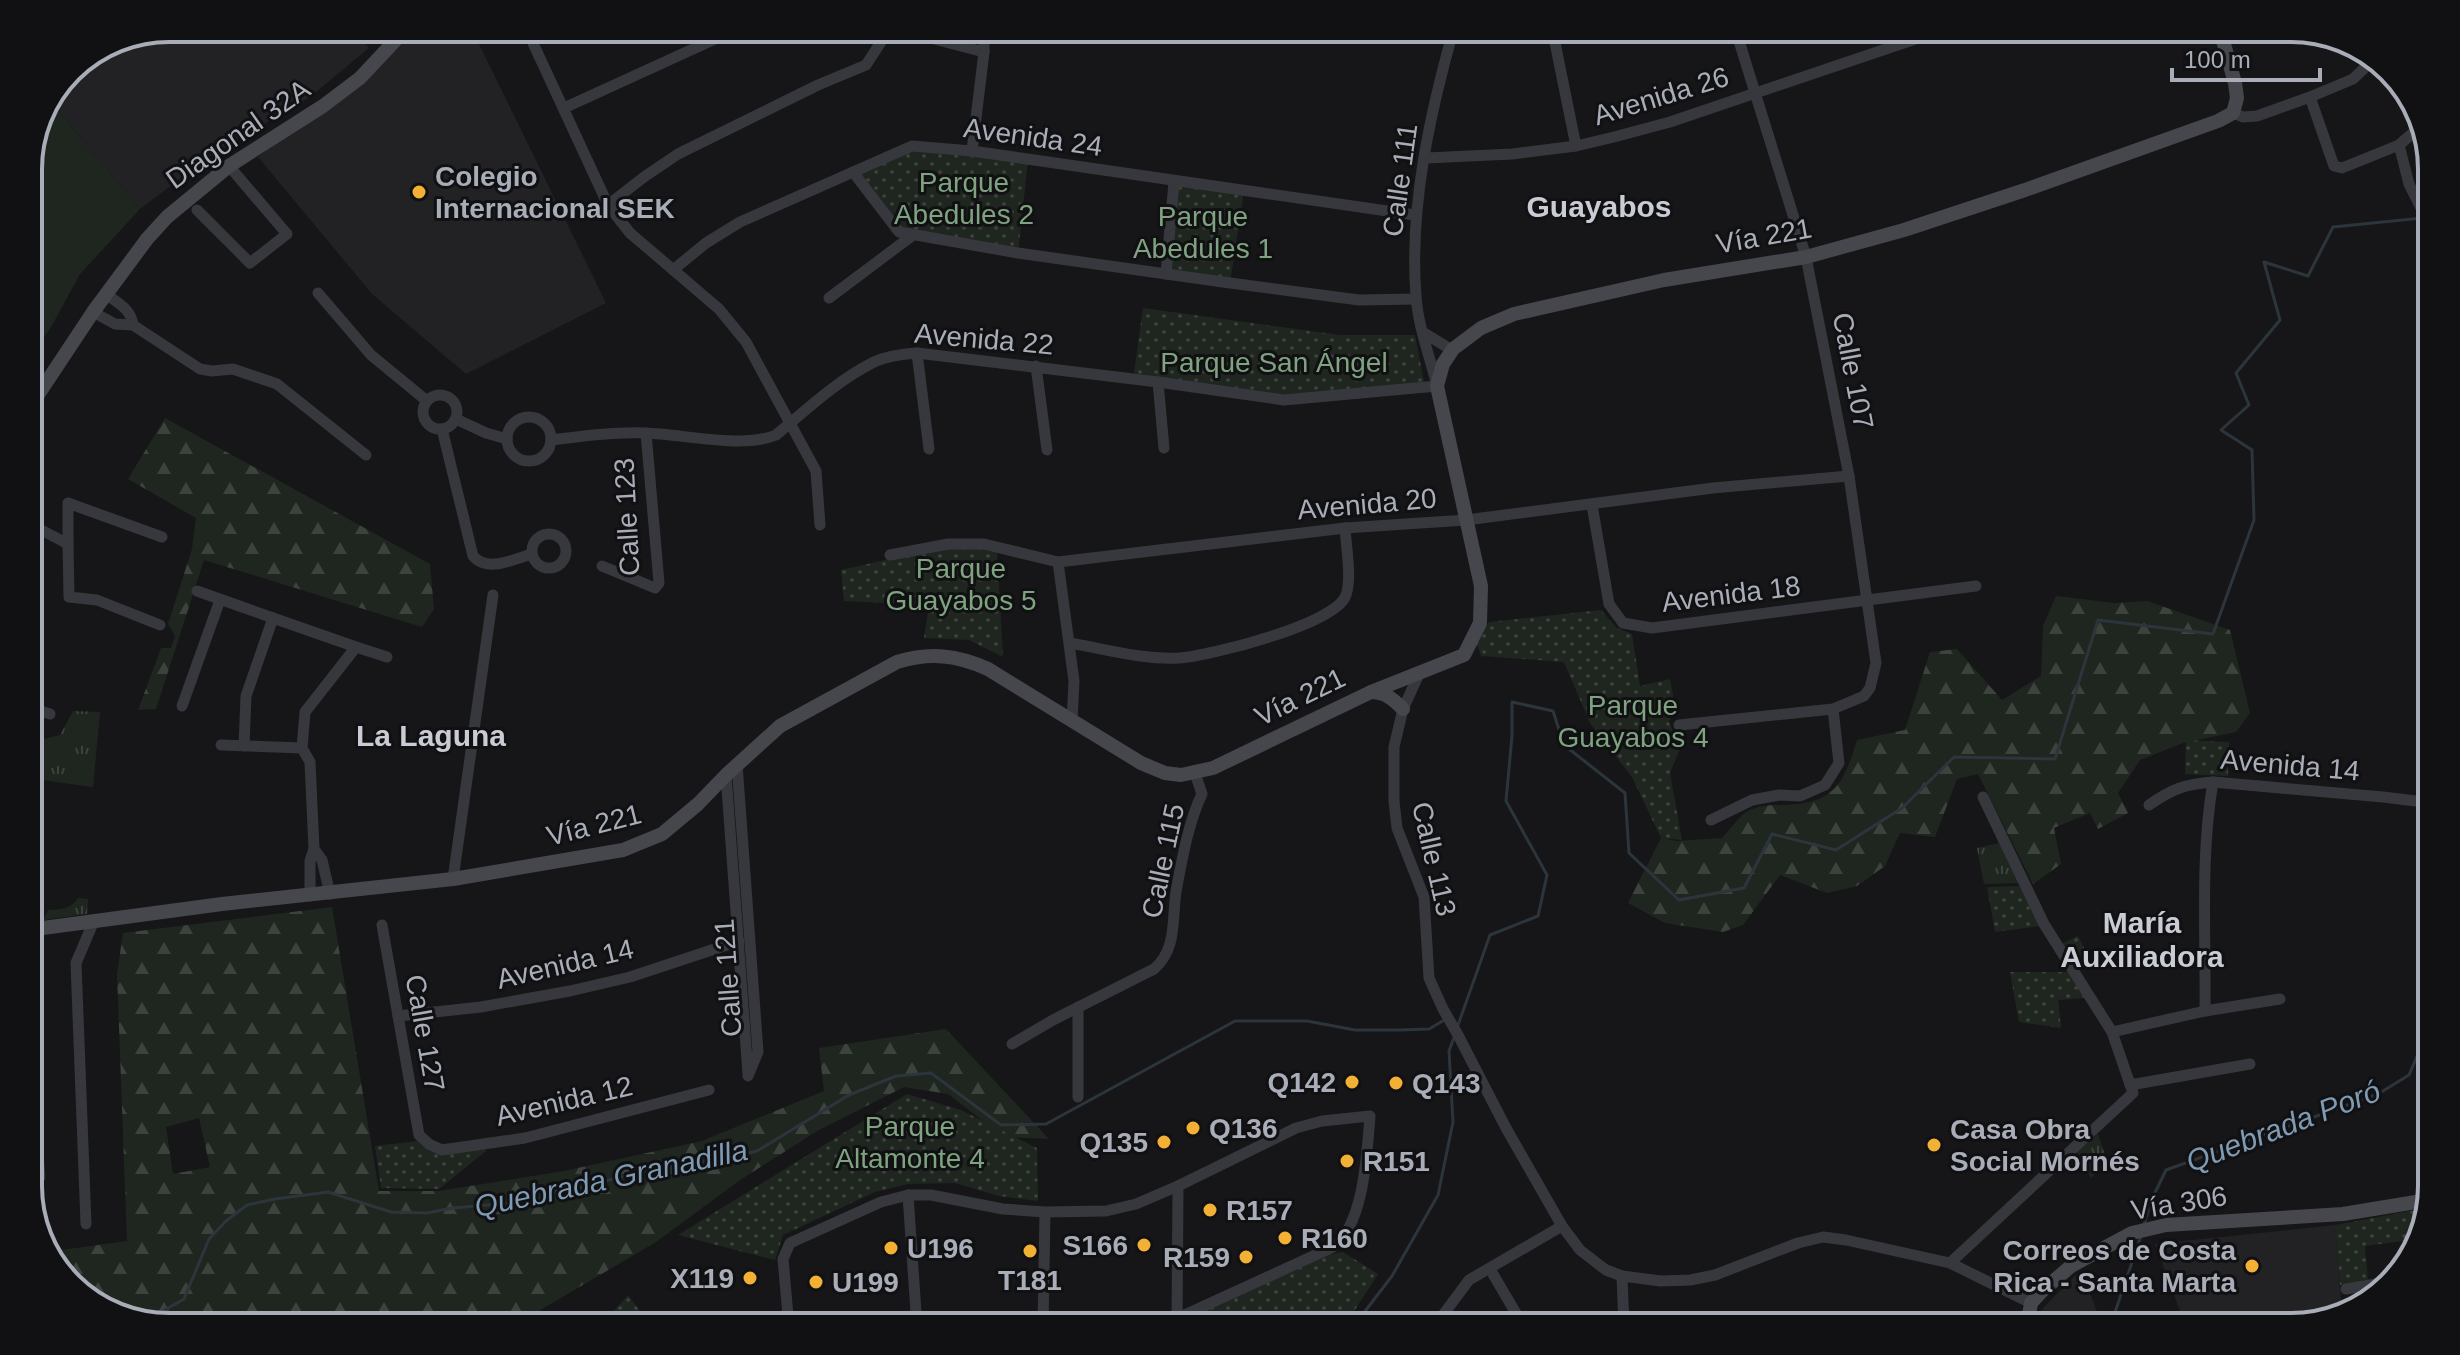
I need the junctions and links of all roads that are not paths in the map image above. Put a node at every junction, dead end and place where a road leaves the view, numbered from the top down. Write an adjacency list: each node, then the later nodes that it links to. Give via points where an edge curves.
1 (394, 42): 23 (main road, Diagonal 32A, via 360,78 323,106)
2 (533, 42): 16 (street)
3 (708, 42): 16 (street)
4 (882, 42): 27 (street, via 866,65 678,154)
5 (945, 42): 12 (street)
6 (984, 42): 12 (street)
7 (1450, 42): 22 (street, Calle 111)
8 (1555, 42): 20 (street)
9 (1739, 42): 14 (street, Calle 107)
10 (1906, 42): 14 (street, Avenida 26)
11 (2222, 42): 17 (main road, via 2237,98)
12 (984, 52): 21 (street)
13 (2366, 67): 15 (street, via 2353,79)
14 (1754, 92): 20 (street, Avenida 26, via 1670,122); 31 (street, Calle 107)
15 (2310, 97): 17 (street, via 2257,116); 19 (street, via 2334,166 2342,168)
16 (564, 108): 27 (street)
17 (2233, 113): 31 (main road, Vía 221, via 2025,190)
18 (2413, 133): 19 (street)
19 (2399, 145): 26 (street)
20 (1576, 146): 22 (street, Avenida 26)
21 (972, 151): 24 (street, Avenida 24, via 912,146); 25 (street, Avenida 24)
22 (1426, 158): 29 (street, Calle 111)
23 (229, 166): 28 (street, via 287,234 250,263); 35 (main road, Diagonal 32A, via 167,217)
24 (853, 172): 30 (street, via 899,232); 32 (street, Avenida 24, via 740,222)
25 (1174, 182): 29 (street, Avenida 24); 33 (street)
26 (2418, 202)
27 (608, 205): 32 (street, via 630,233)
28 (197, 210)
29 (1415, 215): 37 (street, Calle 111)
30 (913, 235): 33 (street); 36 (street)
31 (1806, 257): 41 (main road, Vía 221, via 1552,304 1481,328); 58 (street, Calle 107)
32 (673, 270): 49 (street, via 719,309 746,342)
33 (1166, 274): 37 (street, via 1359,300)
34 (318, 293): 47 (street, via 371,355)
35 (106, 294): 38 (main road, Diagonal 32A); 39 (street, via 127,309)
36 (829, 298)
37 (1416, 299): 40 (street, Calle 111)
38 (93, 312): 39 (street, via 115,324); 46 (main road, Diagonal 32A)
39 (133, 325): 57 (street, via 200,369 233,369 277,384)
40 (1424, 333): 41 (street); 45 (street, Calle 111)
41 (1452, 350): 45 (main road)
42 (917, 353): 43 (street, Avenida 22); 49 (street, Avenida 22, via 875,362); 55 (street)
43 (1036, 366): 44 (street, Avenida 22); 56 (street)
44 (1158, 382): 45 (street, Avenida 22, via 1284,400); 54 (street)
45 (1437, 386): 60 (main road, Vía 221)
46 (42, 389)
47 (427, 401): 48 (street, via 437,395 452,399); 50 (street, via 425,420)
48 (456, 419): 50 (street); 52 (street)
49 (791, 423): 51 (street, Avenida 22, via 776,435 755,441); 61 (street, via 816,471)
50 (442, 429): 66 (street, via 473,556 486,565)
51 (646, 433): 53 (street, Avenida 22); 69 (street, Calle 123, via 659,583 655,588)
52 (507, 439): 53 (street, via 513,454 529,461 544,455); 53 (street, via 514,423 530,417 545,424)
53 (551, 440)
54 (1164, 448)
55 (929, 449)
56 (1047, 450)
57 (366, 455)
58 (1849, 476): 59 (street, Avenida 20); 74 (street, Calle 107)
59 (1592, 505): 60 (street, Avenida 20); 74 (street, Avenida 18, via 1609,604 1623,623 1652,628)
60 (1466, 520): 62 (street, Avenida 20); 80 (main road, Vía 221, via 1481,586 1480,623 1464,655)
61 (820, 525)
62 (1345, 528): 68 (street, Avenida 20); 77 (street, via 1346,596 1317,621 1178,658)
63 (42, 530): 65 (street)
64 (162, 537): 65 (street, via 68,503)
65 (68, 544): 76 (street, via 69,597 97,600)
66 (532, 554)
67 (890, 555): 68 (street, Avenida 20, via 948,544 984,544)
68 (1058, 562): 77 (street)
69 (602, 566)
70 (1976, 586): 74 (street, Avenida 18)
71 (197, 591): 73 (street)
72 (493, 595): 100 (street)
73 (220, 600): 75 (street); 82 (street)
74 (1869, 601): 84 (street, Calle 107, via 1876,663 1870,688)
75 (273, 618): 78 (street); 90 (street, via 246,696)
76 (160, 625)
77 (1070, 643): 87 (street)
78 (356, 647): 79 (street); 91 (street, via 305,712)
79 (387, 657)
80 (1419, 674): 81 (main road, Vía 221); 83 (street, Calle 113)
81 (1371, 692): 83 (main road, via 1391,697); 93 (main road, Vía 221)
82 (182, 706)
83 (1403, 709): 123 (street, Calle 113, via 1394,747 1394,801 1397,828 1424,897 1427,968 1443,1009)
84 (1833, 709): 88 (street); 98 (street, via 1839,763 1825,785 1800,796 1752,800)
85 (42, 711): 86 (street)
86 (50, 714)
87 (1072, 721): 92 (main road, Vía 221, via 969,661 917,656 780,726); 93 (main road, Vía 221, via 1141,763 1165,773)
88 (1679, 725)
89 (221, 745): 90 (street)
90 (244, 746): 91 (street)
91 (302, 748): 99 (street, via 310,762)
92 (731, 770): 100 (main road, Vía 221, via 698,804 645,843); 106 (street, Calle 121); 106 (street, Calle 121, via 758,1052 748,1076)
93 (1195, 773): 108 (street, Calle 115, via 1202,794 1176,889 1165,960)
94 (2213, 782): 96 (street, Avenida 14); 97 (street, Avenida 14, via 2171,790); 109 (street, via 2207,814)
95 (1983, 797): 111 (street, via 2044,924)
96 (2418, 801)
97 (2149, 805)
98 (1711, 820)
99 (314, 849): 101 (street); 102 (street)
100 (453, 879): 101 (main road, Vía 221)
101 (330, 894): 102 (main road, Vía 221)
102 (310, 896): 103 (main road, Vía 221)
103 (93, 923): 105 (main road, Vía 221); 122 (street, via 76,963)
104 (382, 925): 110 (street, Calle 127)
105 (42, 928)
106 (739, 941): 110 (street, Avenida 14, via 570,991)
107 (2280, 999): 109 (street)
108 (1078, 1007): 112 (street); 116 (street)
109 (2205, 1011): 111 (street)
110 (398, 1016): 117 (street, Calle 127, via 419,1135)
111 (2112, 1032): 114 (street)
112 (1012, 1044)
113 (2250, 1064): 114 (street)
114 (2131, 1089): 124 (street)
115 (709, 1090): 117 (street, Avenida 12, via 525,1138 442,1150)
116 (1078, 1097)
117 (429, 1144)
118 (1178, 1186): 121 (street, via 1106,1211); 133 (street); 134 (street, via 1296,1128 1370,1116 1354,1219 1342,1241)
119 (908, 1195): 121 (street); 130 (street, via 790,1243 783,1259); 131 (street)
120 (2417, 1202): 129 (main road, Vía 306, via 2343,1214 2150,1228 2071,1266)
121 (1045, 1212): 132 (street)
122 (86, 1224)
123 (1562, 1226): 125 (street); 126 (street, via 1593,1262)
124 (1950, 1263): 126 (street, via 1823,1237 1690,1280); 129 (street)
125 (1490, 1269): 135 (street, via 1469,1280); 136 (street)
126 (1622, 1276): 137 (street)
127 (2370, 1285): 128 (street)
128 (2346, 1289)
129 (2031, 1303): 138 (main road)
130 (788, 1313)
131 (916, 1313)
132 (1043, 1313)
133 (1178, 1313)
134 (1197, 1313)
135 (1444, 1313)
136 (1516, 1313)
137 (1623, 1313)
138 (2029, 1313)

